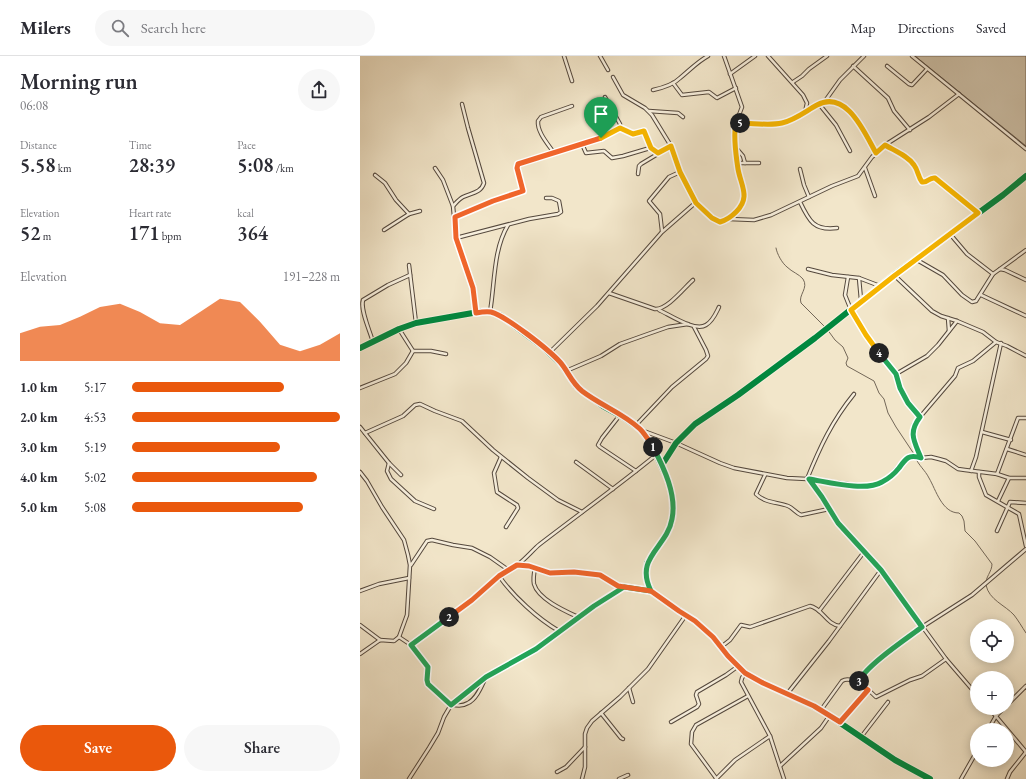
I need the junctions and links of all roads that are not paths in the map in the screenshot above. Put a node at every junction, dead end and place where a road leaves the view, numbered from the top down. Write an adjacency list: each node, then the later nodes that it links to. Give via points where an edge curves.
1 (564, 56): 16 (street)
2 (600, 56): 13 (street)
3 (708, 56): 18 (street)
4 (724, 56): 14 (street)
5 (755, 56): 14 (street)
6 (768, 56): 17 (street)
7 (827, 56): 17 (street)
8 (864, 56): 10 (street)
9 (912, 56): 12 (street)
10 (853, 66): 23 (street); 32 (street, via 888,98 894,111)
11 (887, 66): 12 (street, via 912,85)
12 (927, 69): 21 (street)
13 (608, 70)
14 (730, 74): 19 (street)
15 (613, 77): 27 (street, via 623,94)
16 (572, 81)
17 (793, 82): 28 (street, via 806,99)
18 (673, 83): 19 (street, via 682,95 709,92 717,98); 20 (street)
19 (736, 88): 30 (street, via 742,108)
20 (653, 90)
21 (959, 94): 32 (street); 38 (street)
22 (605, 97): 31 (street)
23 (825, 102): 25 (street); 42 (street, via 835,102 850,111)
24 (462, 104): 58 (street, via 484,186 477,192 461,198)
25 (819, 104): 28 (street); 39 (street, via 836,125)
26 (572, 106): 40 (street, via 541,117 538,121 541,132)
27 (648, 110): 29 (street, via 678,113); 35 (street)
28 (805, 112): 30 (street, via 792,120 777,124)
29 (683, 117)
30 (736, 123): 37 (street)
31 (620, 128): 33 (street); 36 (street, via 633,134 644,131)
32 (910, 130): 34 (street)
33 (582, 144): 36 (street, via 586,154 604,151 612,158); 40 (street)
34 (885, 145): 42 (street); 60 (street, via 907,158 922,182 935,178)
35 (671, 146): 41 (street); 49 (street)
36 (651, 148): 41 (street)
37 (736, 149): 43 (street); 44 (street, via 743,156)
38 (1026, 149)
39 (850, 151)
40 (554, 153): 62 (street, via 518,164 522,192)
41 (658, 153): 50 (street, via 639,166)
42 (876, 153): 46 (street)
43 (737, 163): 44 (street); 63 (street, via 743,188 743,201)
44 (745, 163): 45 (street)
45 (759, 163)
46 (865, 167): 53 (street); 54 (street, via 858,176)
47 (434, 168): 58 (street, via 443,180)
48 (800, 169): 54 (street)
49 (680, 172): 57 (street); 67 (street, via 669,177 649,201 660,214)
50 (638, 174)
51 (375, 175): 61 (street, via 385,183)
52 (1026, 176): 60 (street)
53 (875, 196)
54 (809, 197): 56 (street)
55 (546, 198): 64 (street, via 559,201 561,212)
56 (800, 202): 63 (street, via 762,218); 65 (street, via 806,216 815,224 826,230)
57 (696, 203): 63 (street, via 717,221); 67 (street)
58 (453, 206): 62 (street)
59 (420, 211): 61 (street)
60 (978, 213): 68 (street)
61 (409, 214): 66 (street)
62 (455, 217): 69 (street)
63 (728, 219)
64 (509, 224): 69 (street); 89 (street, via 499,247)
65 (837, 228)
66 (384, 230)
67 (662, 232): 83 (street)
68 (950, 234): 71 (street); 75 (street, via 967,254)
69 (456, 238): 90 (street, via 473,288)
70 (1026, 250): 74 (street)
71 (917, 260): 77 (street); 84 (street, via 943,275 968,300 974,302)
72 (409, 265): 76 (street)
73 (808, 269): 78 (street)
74 (1000, 269): 75 (street); 81 (street)
75 (993, 274): 84 (street)
76 (410, 275): 94 (street); 99 (street, via 363,300)
77 (894, 276): 82 (street); 92 (street, via 932,311)
78 (848, 277): 79 (street); 88 (street, via 845,295)
79 (859, 278): 82 (street); 85 (street)
80 (693, 280): 87 (street)
81 (1026, 280)
82 (880, 286): 85 (street)
83 (609, 293): 87 (street); 104 (street)
84 (981, 295): 91 (street)
85 (861, 301): 88 (street)
86 (719, 307): 96 (street, via 708,323 699,328)
87 (659, 310): 95 (street)
88 (851, 310): 108 (street, via 866,335); 120 (street, via 695,424)
89 (490, 312): 90 (street); 104 (street, via 500,315)
90 (476, 313): 94 (street)
91 (1026, 316)
92 (948, 318): 93 (street); 98 (street)
93 (957, 321): 98 (street); 100 (street, via 983,332)
94 (416, 323): 97 (street)
95 (688, 324): 96 (street); 107 (street, via 668,327 620,344 601,356)
96 (694, 327): 114 (street, via 708,356 672,386)
97 (399, 329): 99 (street); 103 (street)
98 (949, 331): 108 (street, via 927,356)
99 (373, 342): 102 (street)
100 (996, 342): 101 (street); 112 (street, via 973,361 958,368 955,376)
101 (1001, 343): 106 (street); 117 (street)
102 (360, 348)
103 (413, 351): 105 (street); 109 (street, via 396,374)
104 (550, 352): 107 (street)
105 (446, 354)
106 (1026, 356)
107 (565, 371): 111 (street, via 582,391)
108 (896, 374): 112 (street, via 908,403)
109 (360, 388)
110 (854, 394): 138 (street, via 825,436)
111 (620, 415): 114 (street); 129 (street, via 598,444)
112 (920, 417): 125 (street, via 914,424 912,435)
113 (1026, 418): 119 (street, via 1017,419)
114 (635, 426): 116 (street)
115 (360, 427): 118 (street)
116 (640, 429): 120 (street); 122 (street)
117 (982, 432): 119 (street); 131 (street)
118 (365, 433): 124 (street, via 403,416 415,405 420,404 462,421); 127 (street)
119 (1011, 440): 121 (street)
120 (676, 443): 128 (street); 135 (street, via 720,464)
121 (1007, 448): 123 (street); 133 (street)
122 (657, 455): 128 (street); 129 (street)
123 (1026, 455)
124 (501, 457): 145 (street, via 558,500); 146 (street, via 494,472 497,492 518,508)
125 (921, 458): 131 (street, via 939,459 958,469); 138 (street, via 910,456 888,478 876,485 849,485)
126 (576, 462): 139 (street)
127 (389, 463): 134 (street); 144 (street, via 387,471 390,479 415,501)
128 (662, 465): 160 (street, via 672,495 673,516 668,532 647,563 646,575)
129 (636, 471): 139 (street)
130 (360, 472): 151 (street, via 404,540)
131 (971, 472): 132 (street)
132 (979, 472): 133 (street); 140 (street, via 986,495)
133 (997, 474): 136 (street)
134 (401, 475)
135 (765, 475): 138 (street); 143 (street, via 756,494 767,501 788,506 801,516)
136 (1009, 478): 137 (street); 140 (street)
137 (1026, 478)
138 (808, 479): 143 (street)
139 (613, 489): 145 (street)
140 (998, 501): 142 (street)
141 (1026, 503): 142 (street, via 1012,501)
142 (1008, 507): 147 (street); 148 (street, via 1019,514)
143 (829, 508): 150 (street, via 838,523)
144 (434, 509)
145 (582, 512): 152 (street)
146 (506, 527)
147 (998, 531)
148 (1026, 546)
149 (1026, 549): 166 (street, via 972,595)
150 (864, 552): 155 (street); 161 (street)
151 (410, 565): 154 (street, via 427,541 432,540 472,548); 157 (street)
152 (517, 565): 153 (street); 154 (street)
153 (535, 568): 158 (street, via 550,573 593,573 614,585); 163 (street, via 534,583 543,597)
154 (509, 569): 156 (street)
155 (881, 570): 165 (street); 166 (street)
156 (499, 576): 167 (street, via 530,609); 170 (street, via 472,600)
157 (409, 578): 159 (street); 168 (street, via 407,615)
158 (624, 587): 160 (street); 163 (street)
159 (360, 591)
160 (651, 591): 162 (street)
161 (819, 611): 165 (street, via 833,625); 171 (street, via 810,606 750,627 741,626)
162 (686, 615): 171 (street); 180 (street, via 648,669)
163 (579, 617): 167 (street)
164 (360, 625): 169 (street)
165 (840, 626): 182 (street)
166 (922, 627): 173 (street); 177 (street, via 862,675)
167 (559, 631): 176 (street, via 536,649)
168 (399, 637): 169 (street, via 394,641); 170 (street)
169 (380, 640): 172 (street)
170 (411, 645): 187 (street, via 428,667 428,684)
171 (721, 647): 174 (street)
172 (360, 654)
173 (946, 659): 179 (street); 181 (street, via 922,676 876,697)
174 (737, 666): 175 (street); 192 (street, via 697,692 697,707)
175 (745, 673): 182 (street); 183 (street, via 741,682)
176 (486, 677): 187 (street); 187 (street, via 469,703)
177 (858, 683): 181 (street); 188 (street, via 848,679 842,681)
178 (1026, 686): 184 (street)
179 (970, 687)
180 (629, 688): 185 (street); 189 (street)
181 (868, 690): 193 (street)
182 (787, 694): 188 (street)
183 (748, 696): 195 (street); 207 (street, via 696,725 692,732 691,744)
184 (1014, 698)
185 (633, 702)
186 (888, 702): 196 (street)
187 (451, 705): 204 (street, via 438,734)
188 (821, 710): 190 (street)
189 (601, 714): 197 (street); 198 (street, via 587,728)
190 (830, 715): 193 (street); 201 (street, via 821,728)
191 (996, 716): 194 (street); 199 (street)
192 (670, 722)
193 (840, 722): 196 (street)
194 (992, 723)
195 (770, 736): 201 (street); 207 (street, via 735,760)
196 (861, 737): 209 (street)
197 (623, 739)
198 (585, 747): 202 (street, via 566,767); 205 (street)
199 (1026, 752): 211 (street)
200 (970, 763): 210 (street)
201 (780, 766): 208 (street)
202 (557, 772)
203 (628, 775): 206 (street)
204 (409, 779)
205 (582, 779)
206 (619, 779)
207 (716, 779)
208 (784, 779)
209 (930, 779)
210 (961, 779)
211 (1006, 779)

